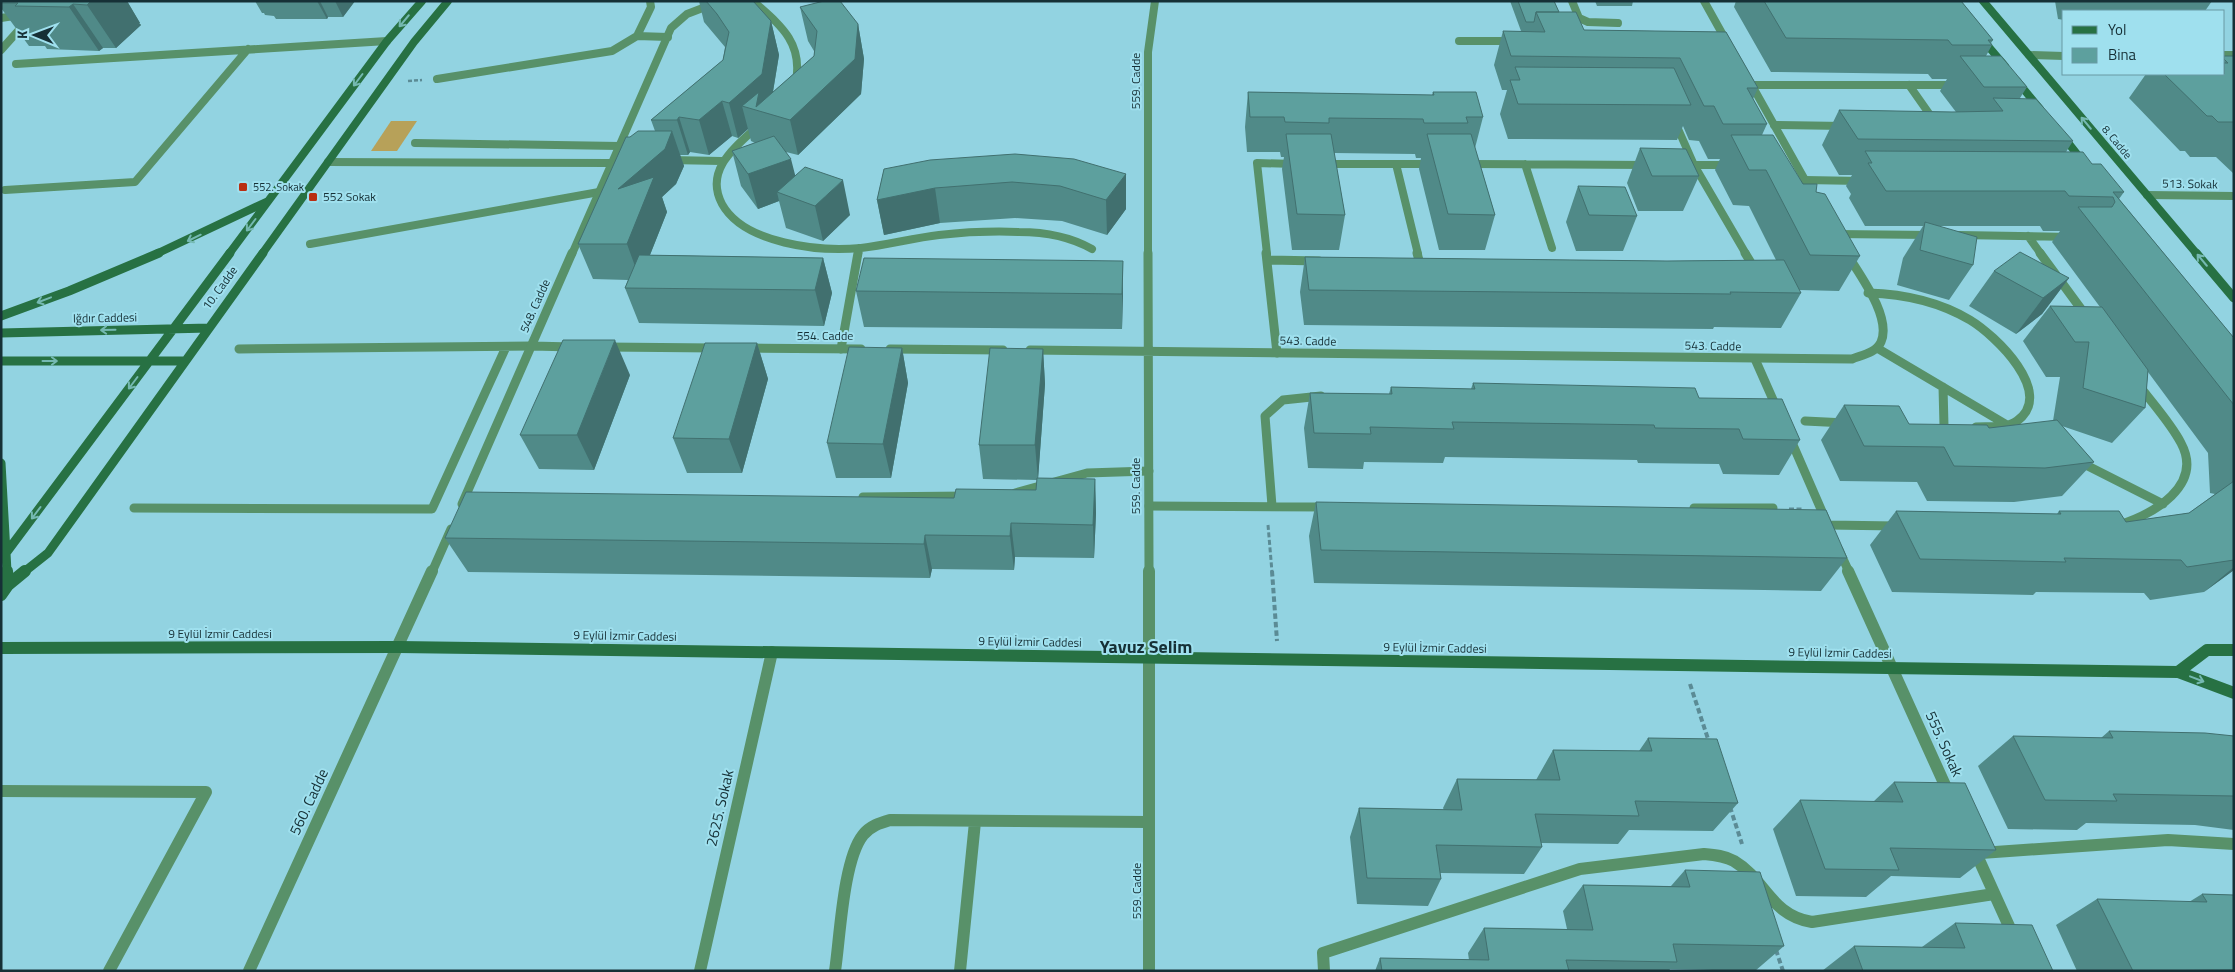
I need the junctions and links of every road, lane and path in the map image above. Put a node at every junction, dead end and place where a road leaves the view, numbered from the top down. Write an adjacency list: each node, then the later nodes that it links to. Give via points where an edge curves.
1 (422, 1): 15 (main road, 10. Cadde, one-way to 15)
2 (448, 1): 28 (main road, 10. Cadde)
3 (650, 1): 13 (street, via 651,7)
4 (721, 1): 14 (street, 548. Cadde, via 683,17 674,24)
5 (753, 1): 32 (street, via 793,40 799,64)
6 (1155, 1): 91 (street, 559. Cadde, via 1148,52)
7 (1572, 1): 11 (street, via 1580,18 1588,22)
8 (1704, 1): 19 (street)
9 (1983, 1): 23 (main road, 8. Cadde)
10 (1, 18): 20 (street, via 34,14)
11 (1618, 23)
12 (1977, 32): 34 (main road)
13 (637, 36): 14 (street); 27 (street, via 608,52)
14 (668, 37): 41 (street, 548. Cadde)
15 (387, 41): 21 (street); 63 (main road, 10. Cadde, one-way to 63)
16 (1458, 41): 17 (street)
17 (1518, 41)
18 (1717, 42): 19 (street)
19 (1727, 42): 22 (street)
20 (1, 50)
21 (248, 50): 25 (street); 59 (street, via 135,182)
22 (1732, 50)
23 (2029, 55): 24 (street); 61 (main road, 8. Cadde, one-way to 23)
24 (2062, 56)
25 (16, 64)
26 (1746, 76): 29 (street)
27 (437, 79): 28 (path)
28 (386, 82): 44 (main road, 10. Cadde)
29 (1751, 84): 30 (street); 36 (street)
30 (1909, 85): 31 (street); 38 (street, via 1939,127)
31 (1964, 85)
32 (791, 92)
33 (1672, 114): 54 (street)
34 (2044, 114)
35 (766, 118): 43 (street)
36 (1774, 125): 37 (street); 57 (street, via 1791,165)
37 (1851, 126)
38 (1929, 127)
39 (2056, 128): 56 (main road)
40 (415, 143): 41 (street)
41 (620, 146): 45 (street, 548. Cadde)
42 (658, 160): 43 (street)
43 (722, 161): 70 (street, via 716,176 718,200 742,226 784,242)
44 (328, 162): 45 (street); 83 (main road, 10. Cadde)
45 (612, 162): 60 (street, 548. Cadde)
46 (1306, 164): 73 (street, via 1257,164)
47 (1316, 164): 48 (street)
48 (1396, 164): 49 (street); 76 (street)
49 (1445, 164)
50 (1455, 164): 51 (street)
51 (1525, 164): 52 (street); 72 (street)
52 (1654, 165)
53 (1684, 165): 54 (street)
54 (1694, 165): 55 (street); 78 (street, via 1756,271)
55 (1740, 165)
56 (2088, 167)
57 (1805, 180): 58 (street); 64 (street)
58 (1874, 181)
59 (5, 190)
60 (599, 192): 69 (street); 86 (street, 548. Cadde)
61 (2147, 195): 62 (street, 513. Sokak); 80 (main road, 8. Cadde, one-way to 61)
62 (2234, 196)
63 (269, 200): 81 (main road, one-way to 81, via 105,277); 84 (main road, 10. Cadde, one-way to 84)
64 (1818, 203)
65 (1941, 235): 79 (street, via 1833,230)
66 (1951, 235): 67 (street)
67 (2028, 236): 68 (street); 82 (street)
68 (2083, 237)
69 (310, 244)
70 (859, 248): 71 (street, via 951,234 1013,232 1067,237); 90 (street)
71 (1092, 248)
72 (1552, 248)
73 (1267, 260): 74 (street); 92 (street)
74 (1324, 261)
75 (1410, 263): 76 (street)
76 (1420, 264): 77 (street)
77 (1430, 264)
78 (1746, 271)
79 (1868, 293): 88 (street, via 1884,324 1884,336); 102 (street, via 1896,293 1927,301 1970,320 1998,341 2018,365 2029,390 2025,413 2017,421)
80 (2234, 298)
81 (1, 316)
82 (2092, 324)
83 (209, 328): 84 (main road, Iğdır Caddesi); 96 (main road, 10. Cadde)
84 (173, 329): 85 (main road, Iğdır Caddesi, one-way to 85); 95 (main road, 10. Cadde)
85 (1, 333)
86 (532, 346): 87 (street, 554. Cadde); 90 (street, 554. Cadde); 124 (street, 548. Cadde, via 469,498 455,520)
87 (506, 347): 89 (street, 554. Cadde); 114 (street, via 432,509)
88 (1877, 348): 93 (street, 543. Cadde, via 1865,356 1845,360); 98 (street)
89 (240, 349)
90 (841, 349): 91 (street, 554. Cadde)
91 (1149, 351): 92 (street, 543. Cadde); 106 (street, 559. Cadde)
92 (1277, 353): 93 (street, 543. Cadde)
93 (1755, 359): 117 (street, 555. Sokak)
94 (1, 361): 95 (main road, one-way to 95)
95 (149, 361): 96 (main road); 121 (main road, 10. Cadde, one-way to 121)
96 (185, 361): 122 (main road, 10. Cadde, via 48,553)
97 (2134, 379): 110 (street, via 2185,450 2187,469 2180,490)
98 (1943, 387): 102 (street); 102 (street, via 1939,426)
99 (1332, 396): 112 (street, via 1292,397 1273,404 1266,416)
100 (1805, 421): 101 (street)
101 (1854, 423)
102 (2007, 424): 103 (street)
103 (2024, 433)
104 (2067, 456): 110 (street)
105 (1, 463): 121 (main road)
106 (1148, 471): 108 (street, via 1088,473); 111 (street, 559. Cadde)
107 (979, 496): 109 (street)
108 (1005, 496)
109 (855, 497)
110 (2162, 504): 119 (street, via 2138,518)
111 (1149, 506): 112 (street); 128 (street, 559. Cadde)
112 (1269, 506): 113 (street); 129 (path)
113 (1340, 507)
114 (134, 508)
115 (1685, 508): 116 (street)
116 (1773, 508): 117 (path)
117 (1822, 509): 120 (street, 555. Sokak)
118 (1906, 526): 120 (street)
119 (2106, 527)
120 (1832, 534): 131 (street, 555. Sokak)
121 (6, 553): 122 (main road)
122 (8, 585): 123 (main road, 10. Cadde)
123 (1, 595)
124 (399, 647): 125 (main road, 9 Eylül İzmir Caddesi); 127 (main road, 9 Eylül İzmir Caddesi); 148 (street, 560. Cadde)
125 (1, 648)
126 (2234, 650): 132 (main road, via 2206,650)
127 (772, 652): 128 (main road, 9 Eylül İzmir Caddesi); 149 (street, 2625. Sokak)
128 (1149, 658): 129 (main road, 9 Eylül İzmir Caddesi); 139 (street, 559. Cadde)
129 (1279, 659): 130 (main road, 9 Eylül İzmir Caddesi)
130 (1684, 665): 131 (main road, 9 Eylül İzmir Caddesi); 134 (path)
131 (1891, 668): 132 (main road, 9 Eylül İzmir Caddesi); 137 (street, 555. Sokak)
132 (2178, 672): 133 (main road, 9 Eylül İzmir Caddesi, one-way to 133)
133 (2234, 693)
134 (1711, 748)
135 (1, 791): 147 (street, via 206,792)
136 (1729, 803): 143 (path)
137 (1956, 809)
138 (975, 822): 139 (street); 150 (street, via 890,820 873,825 861,838 852,859); 151 (street)
139 (1149, 822): 152 (street, 559. Cadde)
140 (1968, 836): 142 (street)
141 (2234, 844): 142 (street, via 2213,840 2127,842)
142 (1976, 854): 144 (street)
143 (1753, 877): 144 (street, via 1776,904 1793,917 1812,922); 153 (street, via 1734,860 1719,854 1580,869 1323,954)
144 (1994, 894): 146 (street)
145 (1774, 943): 154 (path)
146 (2017, 945)
147 (109, 971)
148 (249, 971)
149 (700, 971)
150 (835, 971)
151 (960, 971)
152 (1149, 971)
153 (1324, 971)
154 (1783, 971)

